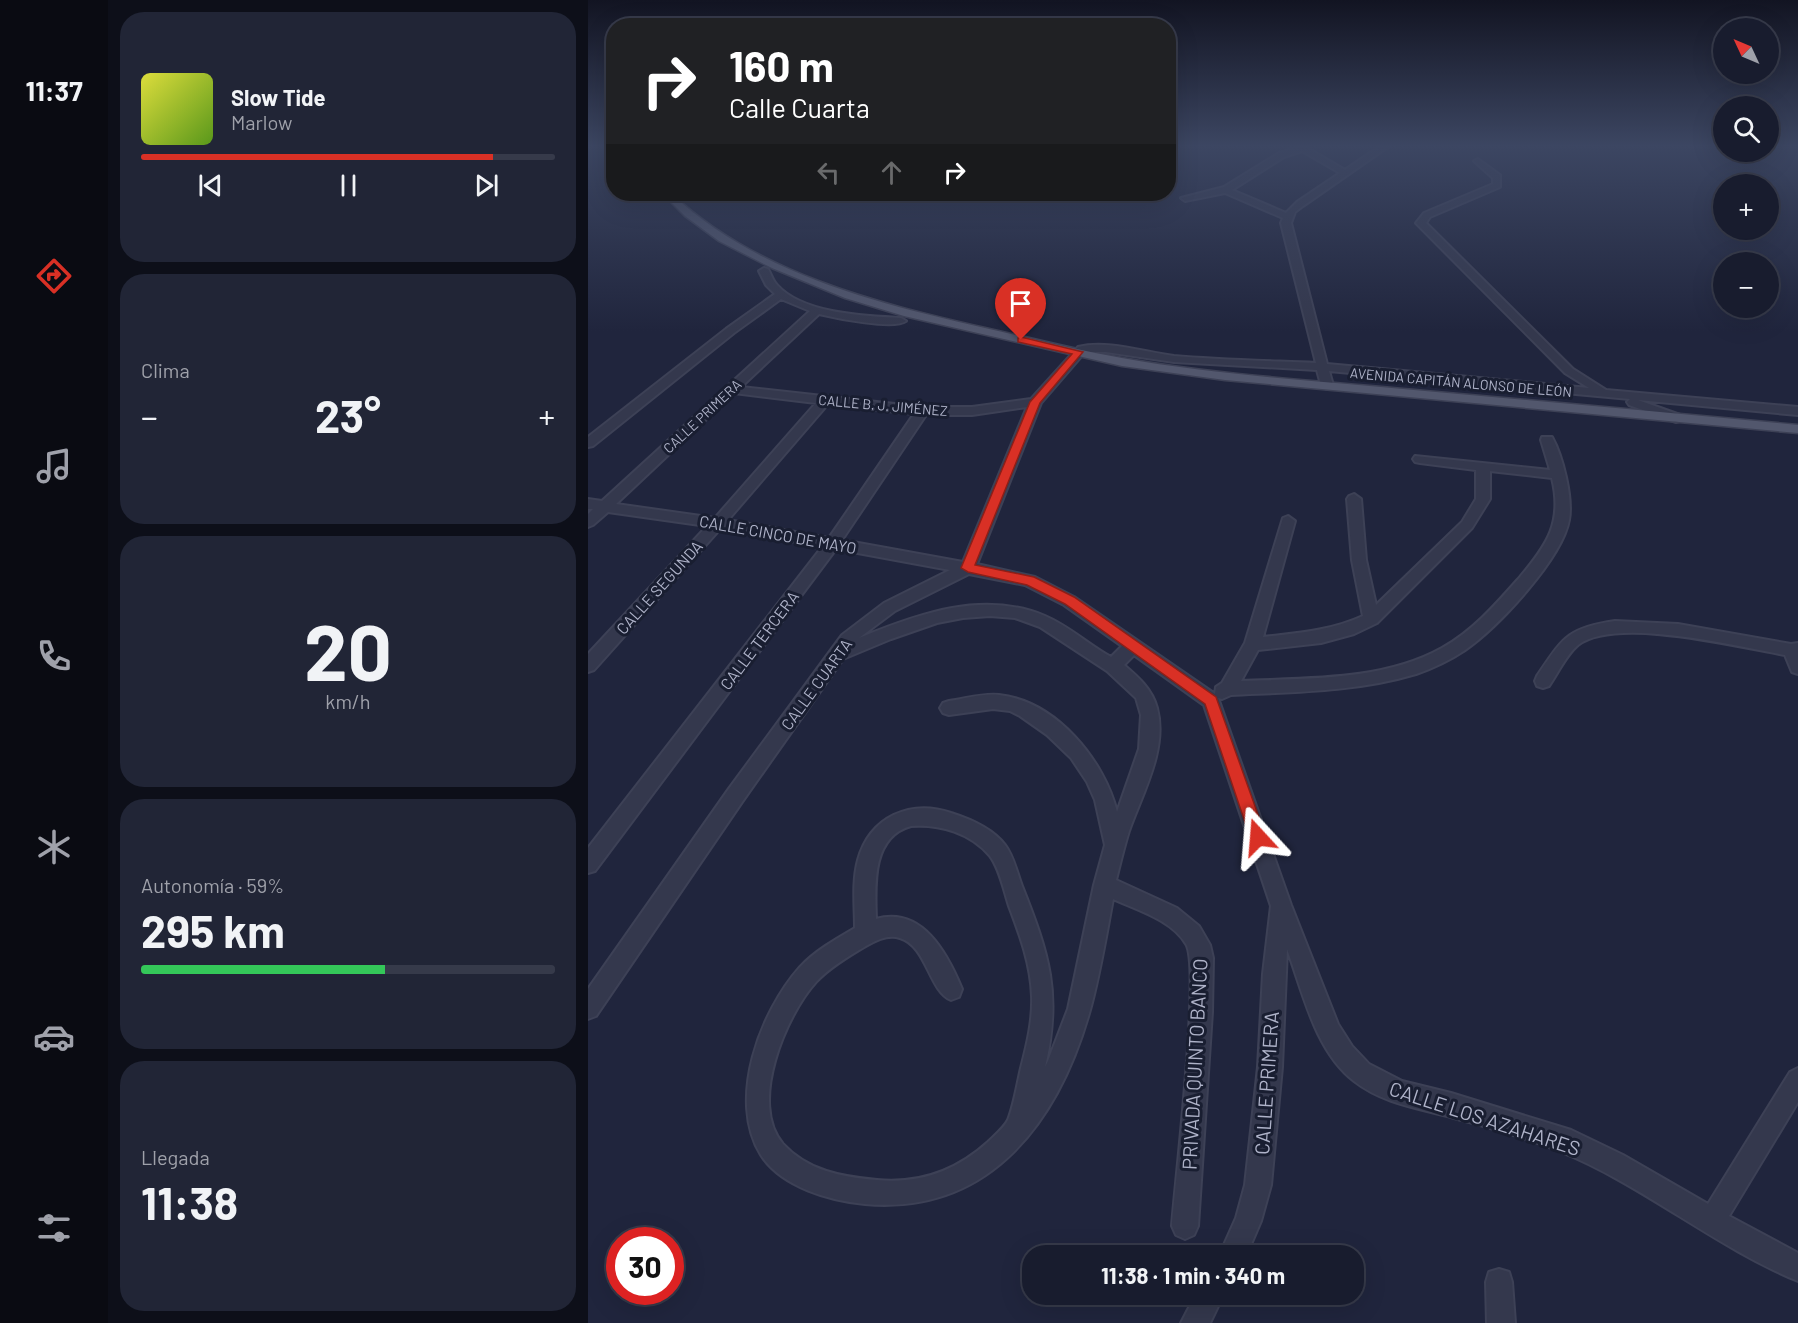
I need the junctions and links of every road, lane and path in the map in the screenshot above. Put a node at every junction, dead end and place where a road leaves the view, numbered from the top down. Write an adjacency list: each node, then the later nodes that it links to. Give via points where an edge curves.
1 (669, 208): 7 (main road, AVENIDA CAPITÁN ALONSO DE LEÓN, via 686,224)
2 (681, 208): 11 (main road, AVENIDA CAPITÁN ALONSO DE LEÓN, via 723,239 830,289 904,313)
3 (1265, 208): 6 (street)
4 (1297, 208): 6 (street)
5 (1444, 208): 15 (street, via 1427,215 1423,226 1569,371)
6 (1288, 218): 12 (street, via 1286,230)
7 (764, 271): 8 (street, via 767,282); 10 (main road, AVENIDA CAPITÁN ALONSO DE LEÓN, via 828,298)
8 (780, 295): 9 (street); 23 (street)
9 (817, 310): 10 (street); 14 (street, CALLE PRIMERA)
10 (901, 321): 11 (main road, AVENIDA CAPITÁN ALONSO DE LEÓN)
11 (1076, 355): 12 (street, via 1085,348 1106,349 1174,359); 13 (main road, AVENIDA CAPITÁN ALONSO DE LEÓN, via 1180,371); 17 (street)
12 (1322, 367): 13 (street); 15 (street)
13 (1327, 385): 20 (main road, AVENIDA CAPITÁN ALONSO DE LEÓN)
14 (729, 389): 16 (street, CALLE B. J. JIMÉNEZ); 29 (street, CALLE PRIMERA)
15 (1609, 394): 19 (street); 20 (street)
16 (825, 400): 18 (street, CALLE B. J. JIMÉNEZ); 32 (street, CALLE SEGUNDA)
17 (1035, 402): 18 (street, CALLE B. J. JIMÉNEZ, via 972,411); 34 (street)
18 (922, 411): 33 (street, CALLE TERCERA)
19 (1798, 411)
20 (1676, 418): 21 (main road, AVENIDA CAPITÁN ALONSO DE LEÓN)
21 (1798, 429)
22 (1547, 440): 26 (street)
23 (588, 443)
24 (1420, 459): 25 (street)
25 (1483, 467): 26 (street); 35 (street, via 1483,499 1467,525)
26 (1559, 475): 44 (street, via 1564,505 1556,542 1506,603 1455,648 1436,659 1374,677)
27 (1354, 500): 35 (street, via 1359,560)
28 (588, 504): 29 (street, CALLE CINCO DE MAYO)
29 (606, 506): 31 (street, CALLE PRIMERA); 32 (street, CALLE CINCO DE MAYO)
30 (1288, 521): 36 (street)
31 (588, 522)
32 (718, 523): 33 (street, CALLE CINCO DE MAYO); 40 (street, CALLE SEGUNDA)
33 (832, 544): 34 (street, CALLE CINCO DE MAYO); 47 (street, CALLE TERCERA)
34 (968, 568): 37 (street, via 1030,581 1069,601); 39 (street, CALLE CUARTA, via 872,618 848,639)
35 (1371, 619): 36 (street, via 1322,637)
36 (1253, 644): 44 (street)
37 (1133, 645): 41 (street); 44 (street)
38 (1794, 649): 42 (street); 43 (street, via 1670,630 1604,627 1573,639)
39 (838, 654): 41 (street, via 905,626 955,614 1010,611 1040,620); 52 (street, CALLE CUARTA)
40 (588, 665)
41 (1113, 666): 46 (street, via 1141,689 1150,711 1151,731 1140,777)
42 (1798, 667)
43 (1543, 681)
44 (1219, 694): 49 (street, CALLE LOS AZAHARES)
45 (949, 708): 46 (street, via 1000,702 1035,715 1083,760 1095,777 1106,804)
46 (1114, 846): 48 (street)
47 (588, 864)
48 (1104, 885): 54 (street, via 1084,995 1065,1056); 56 (street, PRIVADA QUINTO BANCO, via 1170,915 1192,933 1199,945 1201,1012)
49 (1281, 905): 55 (street, CALLE LOS AZAHARES, via 1329,1030 1344,1054 1362,1072 1402,1093 1562,1139 1614,1164); 57 (street, CALLE PRIMERA, via 1258,1185)
50 (866, 933): 51 (street, via 887,927 908,930 931,952); 54 (street, via 870,854 889,827 910,817 939,819 970,829 999,852 1028,928 1043,999 1040,1031); 54 (street, via 824,960 803,980 781,1012 766,1053 758,1094 759,1117 769,1146 794,1169 827,1185 895,1194 946,1184 982,1164)
51 (951, 989)
52 (588, 1008)
53 (1798, 1080): 55 (street)
54 (1017, 1129)
55 (1712, 1221): 58 (street, CALLE LOS AZAHARES)
56 (1185, 1226)
57 (1237, 1245)
58 (1798, 1268)
59 (1499, 1282): 62 (street)
60 (1205, 1305): 61 (street)
61 (1195, 1323)
62 (1501, 1323)

